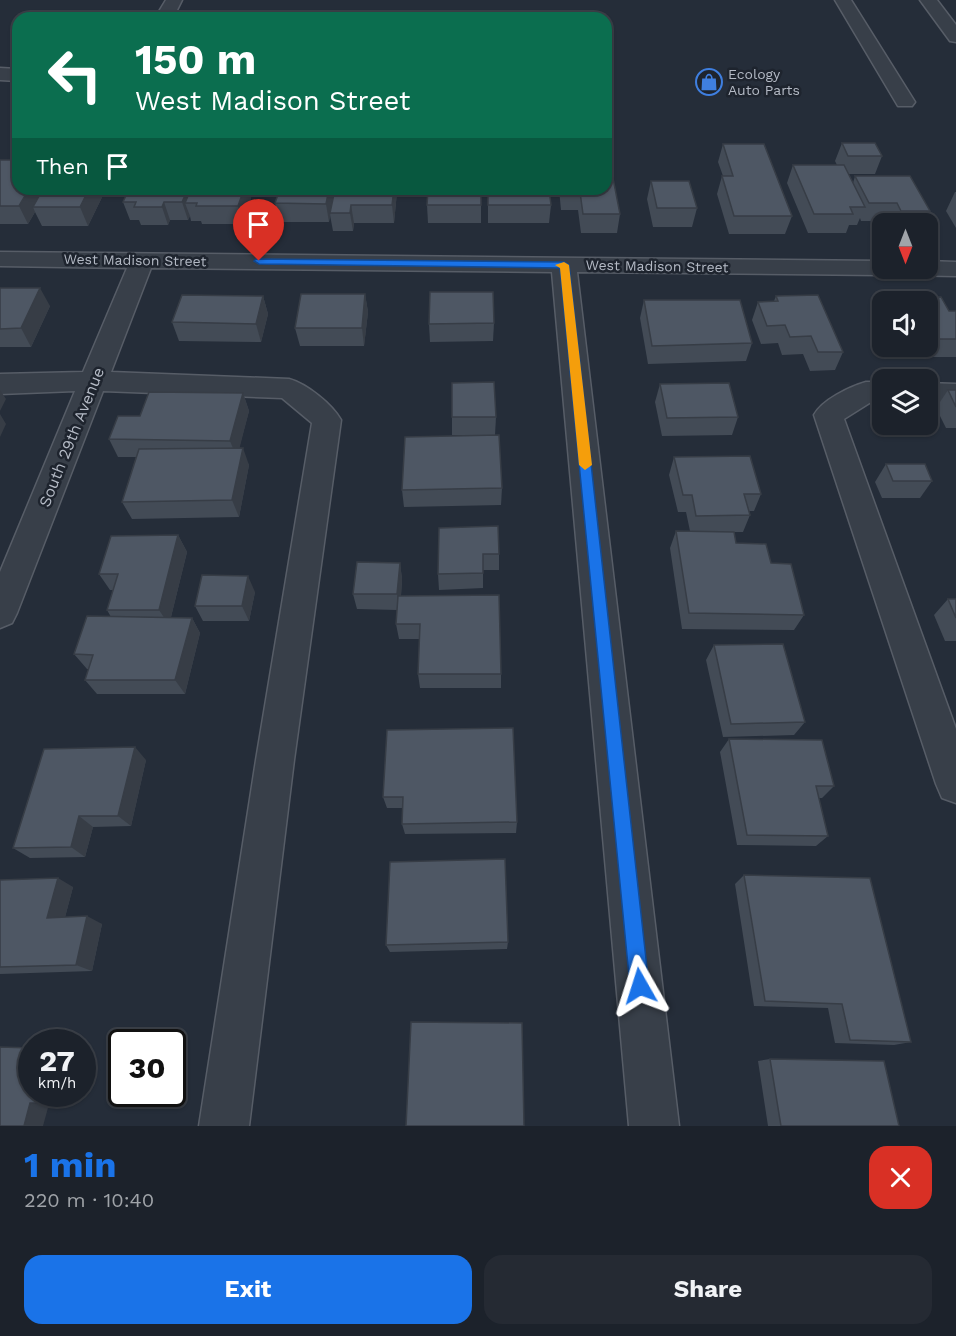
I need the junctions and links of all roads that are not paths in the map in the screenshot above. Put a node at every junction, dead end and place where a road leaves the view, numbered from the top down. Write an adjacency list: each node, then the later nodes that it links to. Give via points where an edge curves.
1 (843, 0): 4 (street)
2 (928, 0): 3 (street)
3 (956, 37)
4 (905, 102)
5 (0, 259): 6 (street, West Madison Street)
6 (142, 260): 7 (street, West Madison Street); 11 (street, South 29th Avenue)
7 (564, 265): 8 (street, West Madison Street); 19 (street)
8 (872, 268)
9 (938, 269): 10 (street)
10 (956, 269)
11 (93, 381): 12 (street); 16 (street, South 29th Avenue); 18 (street, via 289,388 327,420)
12 (0, 384)
13 (872, 392): 17 (street, via 828,415)
14 (938, 393): 15 (street)
15 (956, 394)
16 (0, 613)
17 (956, 784)
18 (224, 1126)
19 (654, 1126)

